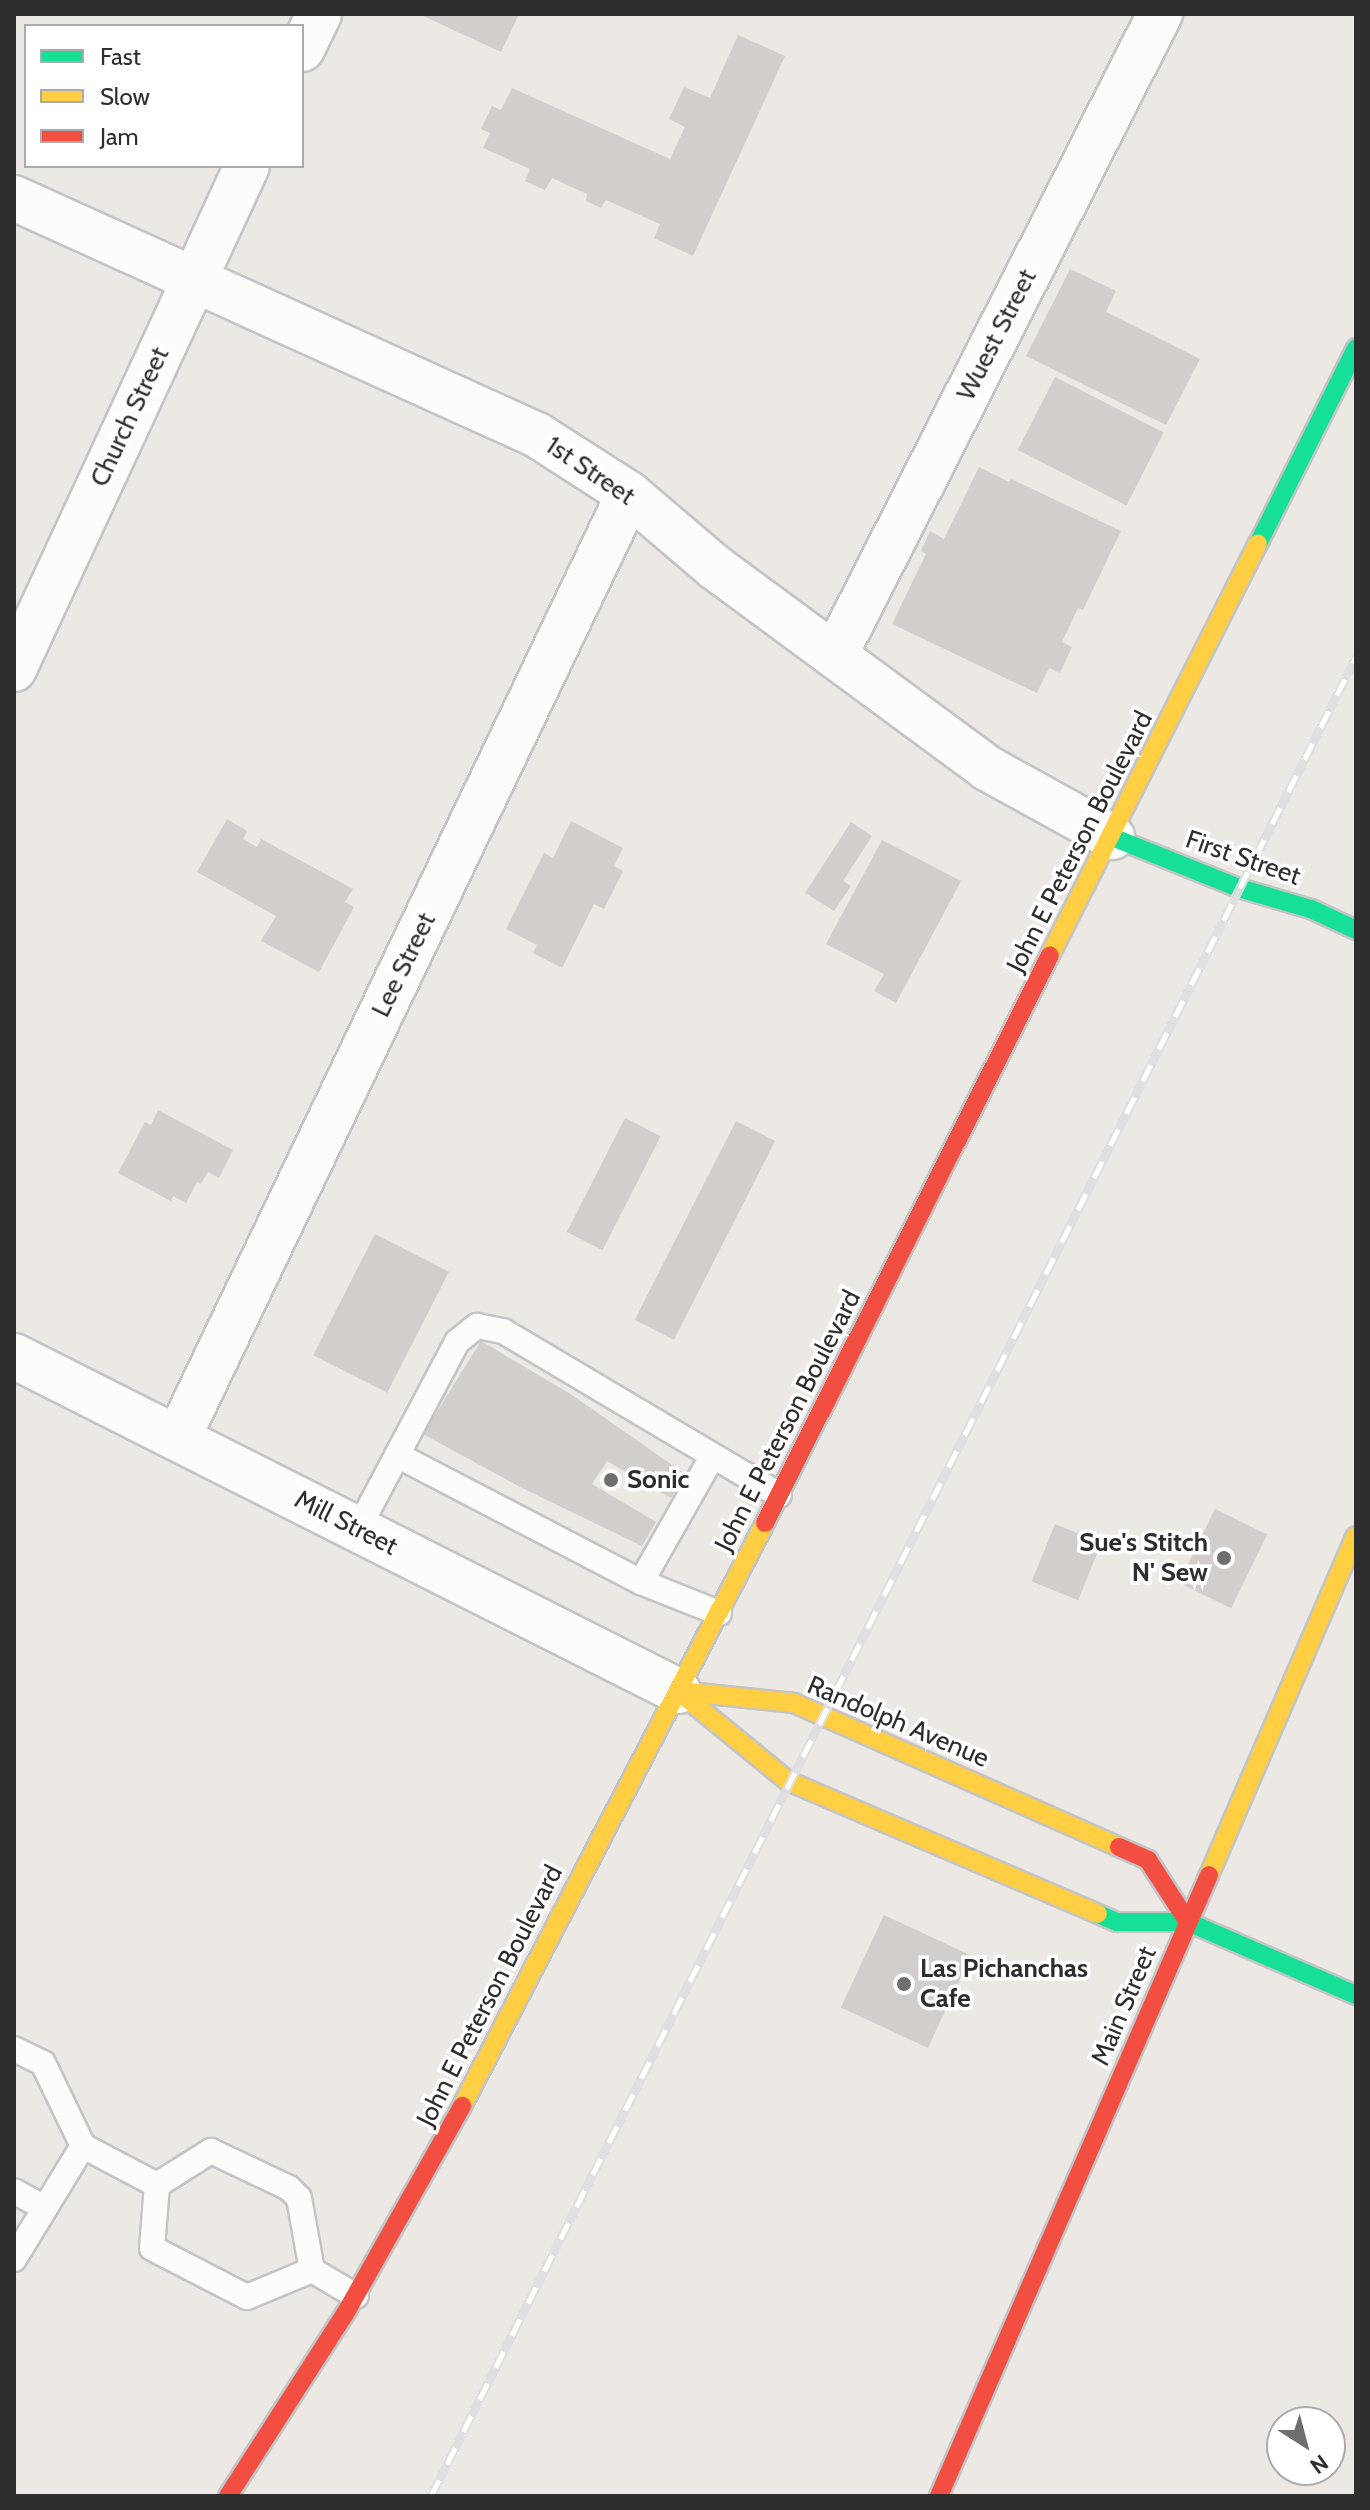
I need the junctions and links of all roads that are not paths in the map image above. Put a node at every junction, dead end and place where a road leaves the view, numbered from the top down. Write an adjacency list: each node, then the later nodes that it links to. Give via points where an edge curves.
1 (319, 14): 3 (street)
2 (1160, 14): 9 (street, Wuest Street)
3 (304, 45)
4 (246, 168): 6 (street, Church Street)
5 (14, 198): 6 (street, 1st Street)
6 (193, 282): 8 (street, 1st Street, via 537,435); 10 (street, Church Street)
7 (1356, 348): 11 (main road, John E Peterson Boulevard)
8 (629, 494): 9 (street, 1st Street, via 716,568); 14 (street, Lee Street)
9 (835, 655): 11 (street, 1st Street, via 987,768)
10 (14, 669)
11 (1112, 837): 12 (main road, First Street); 17 (main road, John E Peterson Boulevard)
12 (1356, 930)
13 (14, 1356): 14 (street, Mill Street)
14 (179, 1436): 18 (street, Mill Street)
15 (397, 1455): 16 (lane, via 457,1342 477,1326 503,1331); 18 (lane); 20 (lane)
16 (712, 1457): 17 (lane); 20 (lane)
17 (779, 1495): 21 (main road, John E Peterson Boulevard)
18 (358, 1529): 22 (street, Mill Street)
19 (1356, 1536): 23 (main road, Main Street)
20 (641, 1582): 21 (lane)
21 (719, 1613): 22 (main road, John E Peterson Boulevard)
22 (678, 1691): 23 (main road, via 788,1781 1117,1922); 23 (main road, Randolph Avenue, via 794,1703 1148,1860); 32 (main road, John E Peterson Boulevard, via 425,2177)
23 (1188, 1922): 24 (main road); 34 (main road, Main Street)
24 (1356, 1995)
25 (14, 2049): 26 (lane, via 43,2063)
26 (83, 2146): 27 (lane); 29 (lane)
27 (157, 2185): 31 (lane, via 211,2151 289,2188 299,2198); 31 (lane, via 152,2248 247,2297)
28 (14, 2191): 29 (lane)
29 (45, 2208): 30 (lane)
30 (14, 2259)
31 (312, 2270): 32 (lane)
32 (356, 2296): 33 (main road, John E Peterson Boulevard)
33 (228, 2496)
34 (939, 2496)

